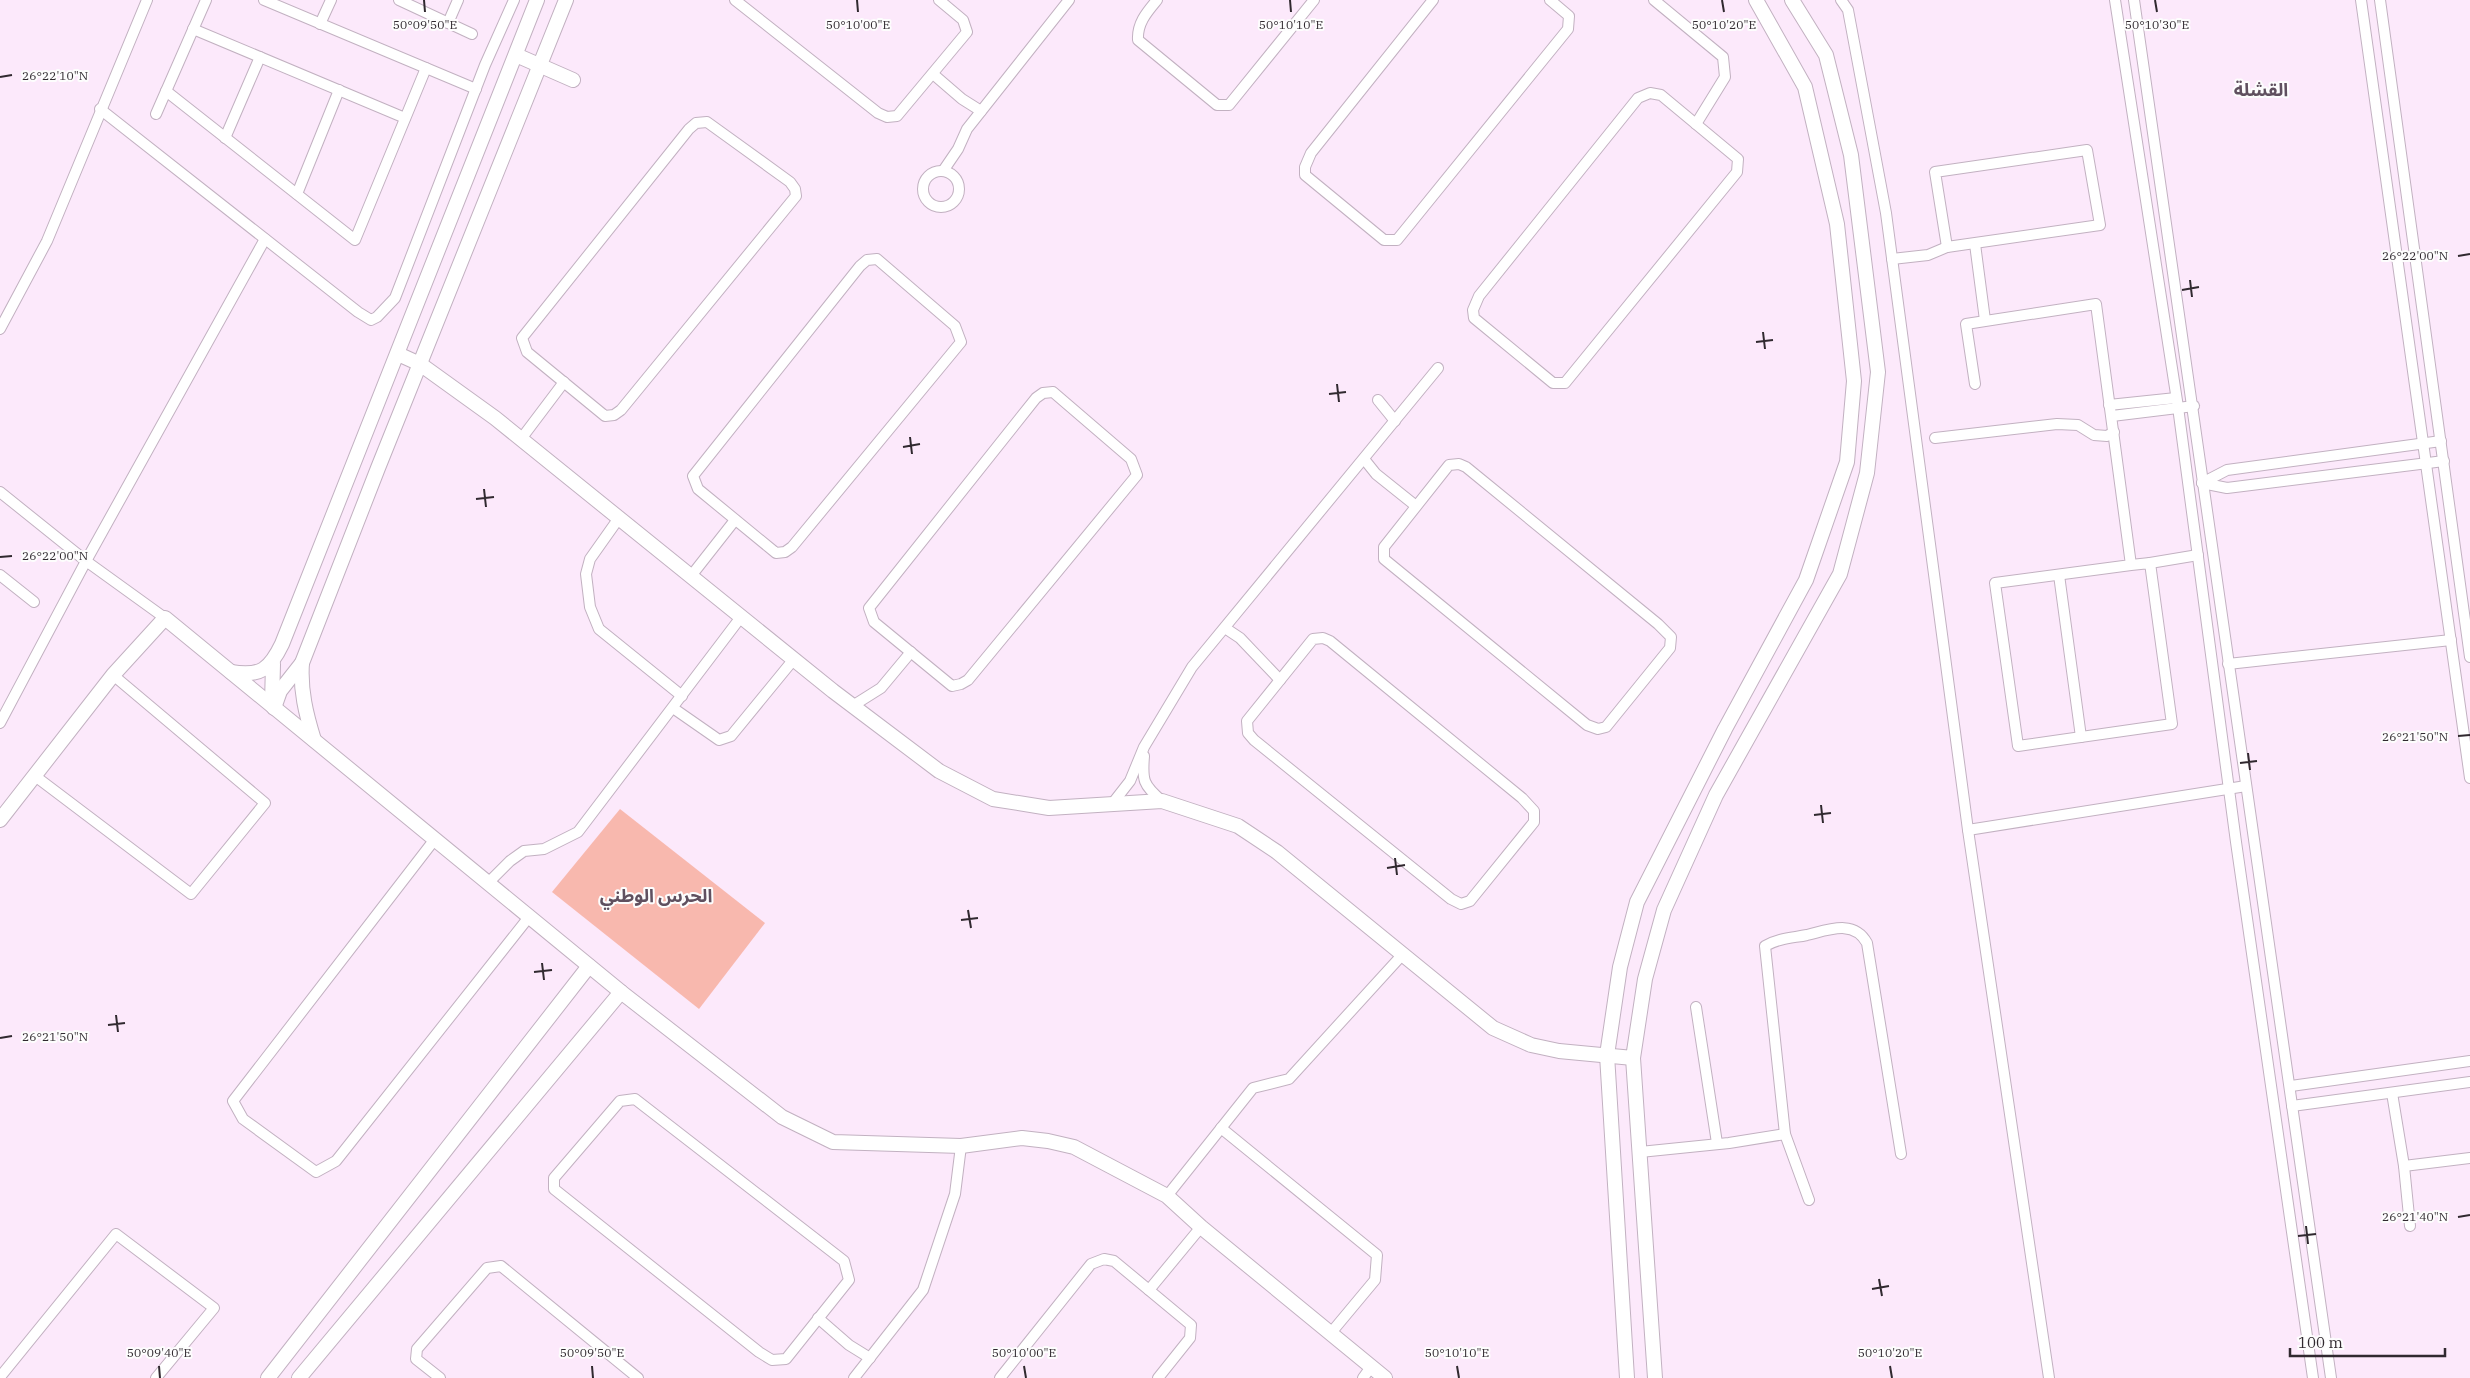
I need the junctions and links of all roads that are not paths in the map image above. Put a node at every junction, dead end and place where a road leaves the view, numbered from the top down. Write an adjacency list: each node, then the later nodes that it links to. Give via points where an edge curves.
1 (147, 0): 38 (street)
2 (206, 0): 27 (street)
3 (264, 0): 26 (street)
4 (330, 0): 26 (street)
5 (399, 0): 25 (street)
6 (458, 0): 25 (street)
7 (514, 0): 35 (street)
8 (537, 0): 29 (street)
9 (566, 0): 31 (street)
10 (735, 0): 33 (street, via 887,117 897,116)
11 (939, 0): 33 (street, via 963,20 967,32)
12 (1069, 0): 39 (street)
13 (1157, 0): 14 (street, via 1143,18 1137,32 1138,40 1216,105 1224,106 1229,105)
14 (1314, 0)
15 (1433, 0): 16 (street, via 1311,153 1305,167 1305,175 1384,240 1396,240 1568,29 1569,16)
16 (1550, 0)
17 (1654, 0): 42 (street, via 1723,56 1725,77)
18 (1756, 0): 122 (street, via 1804,87 1837,224 1854,381 1847,462 1806,580 1724,729 1637,902 1620,967)
19 (1792, 0): 123 (street, via 1826,55 1851,155 1878,372 1867,472 1840,574 1716,795 1664,910 1645,979)
20 (1841, 0): 49 (street, via 1848,10)
21 (2115, 0): 58 (street)
22 (2134, 0): 60 (street)
23 (2361, 0): 67 (street)
24 (2380, 0): 66 (street)
25 (448, 23): 28 (street)
26 (320, 24): 32 (street)
27 (193, 28): 30 (street); 37 (street)
28 (472, 34)
29 (516, 54): 31 (street); 52 (street)
30 (260, 56): 36 (street); 43 (street)
31 (540, 65): 34 (street); 53 (street)
32 (426, 68): 35 (street); 41 (street)
33 (933, 74): 39 (street)
34 (573, 80)
35 (476, 89): 46 (street, via 395,298 377,317 370,320 358,312)
36 (339, 90): 41 (street); 45 (street)
37 (166, 91): 40 (street); 43 (street)
38 (100, 109): 46 (street); 51 (street, via 47,241)
39 (981, 111): 44 (street)
40 (156, 114)
41 (406, 118): 45 (street, via 354,240)
42 (1696, 124): 42 (street, via 1661,95 1650,93 1638,98 1479,296 1473,310 1474,318 1553,384 1565,383 1737,172 1738,159)
43 (225, 138): 45 (street)
44 (943, 171)
45 (297, 194)
46 (265, 239): 77 (street)
47 (1975, 244): 48 (street); 48 (street, via 2100,225 2087,150 1935,172); 50 (street)
48 (1947, 247): 49 (street, via 1928,255)
49 (1892, 259): 114 (street)
50 (1985, 320): 56 (street, via 1966,324); 59 (street, via 2096,304)
51 (0, 329)
52 (398, 354): 53 (street); 92 (street)
53 (420, 364): 65 (street); 91 (street)
54 (1438, 368): 62 (street)
55 (564, 382): 55 (street, via 527,352 522,338 696,123 707,122 790,182 796,196 791,205 621,410 605,416); 65 (street)
56 (1974, 384)
57 (1378, 400): 62 (street)
58 (2177, 402): 59 (street); 60 (street); 61 (street); 76 (street)
59 (2109, 405): 61 (street)
60 (2194, 406): 71 (street)
61 (2112, 416): 63 (street)
62 (1395, 421): 68 (street)
63 (2114, 432): 64 (street, via 2107,436 2094,435 2078,424 2057,424); 79 (street)
64 (1936, 438)
65 (521, 439): 74 (street)
66 (2440, 440): 67 (street); 69 (street)
67 (2422, 443): 70 (street); 71 (street, via 2227,470)
68 (1364, 459): 73 (street, via 1376,474); 86 (street)
69 (2444, 461): 70 (street); 89 (street)
70 (2426, 463): 71 (street, via 2227,488); 87 (street)
71 (2202, 483): 93 (street)
72 (0, 492): 77 (street)
73 (1416, 506): 73 (street, via 1384,547 1384,559 1390,566 1588,725 1598,730 1606,727 1670,648 1671,637 1466,467 1449,465)
74 (619, 518): 82 (street); 97 (street, via 590,559 586,574 590,607 599,629)
75 (735, 520): 75 (street, via 698,490 693,476 860,266 867,260 877,259 955,326 961,342 792,547 776,553); 82 (street)
76 (2198, 555): 78 (street); 110 (street)
77 (86, 561): 85 (street); 101 (street)
78 (2150, 563): 79 (street); 103 (street, via 2172,724)
79 (2131, 565): 80 (street)
80 (2059, 575): 103 (street); 103 (street, via 1995,584 2018,746)
81 (0, 576): 83 (street)
82 (691, 576): 84 (street)
83 (34, 602)
84 (742, 617): 90 (street); 97 (street)
85 (165, 618): 94 (street); 95 (street)
86 (1225, 628): 96 (street, via 1240,638); 105 (street, via 1192,667)
87 (2451, 640): 93 (street); 102 (street)
88 (911, 652): 88 (street, via 874,622 869,608 1036,398 1043,393 1054,392 1131,459 1137,475 968,680 952,686); 98 (street, via 881,688)
89 (2470, 656)
90 (794, 659): 98 (street); 100 (street, via 731,736 719,740)
91 (302, 663): 99 (street, via 280,691); 104 (street, via 305,711)
92 (273, 664): 94 (street, via 255,673); 99 (street)
93 (2228, 664): 109 (street)
94 (231, 672): 99 (street)
95 (113, 675): 107 (street); 107 (street, via 264,802 191,894)
96 (1280, 680): 96 (street, via 1248,721 1248,733 1254,740 1451,899 1462,904 1470,901 1534,822 1534,811 1330,641 1313,639)
97 (682, 696): 100 (street)
98 (854, 705): 112 (street, via 939,771 993,799 1049,808)
99 (273, 707): 104 (street)
100 (673, 708): 116 (street, via 578,832 544,849 524,851)
101 (0, 723)
102 (2467, 732): 106 (street)
103 (2081, 737)
104 (314, 740): 115 (street)
105 (1144, 747): 111 (street, via 1143,779 1148,789); 112 (street, via 1130,781)
106 (2468, 754): 108 (street)
107 (35, 776): 113 (street)
108 (2470, 778)
109 (2246, 786): 110 (street); 126 (street)
110 (2230, 787): 114 (street); 159 (street)
111 (1162, 801): 112 (street); 118 (street, via 1238,826 1277,852)
112 (1112, 804)
113 (0, 820)
114 (1968, 830): 158 (street)
115 (435, 839): 116 (street); 117 (street, via 232,1100 242,1119 316,1172 336,1161)
116 (488, 883): 117 (street)
117 (529, 917): 119 (street)
118 (1403, 954): 122 (street, via 1493,1028 1531,1045); 129 (street, via 1289,1079 1253,1088)
119 (589, 966): 120 (street); 148 (street)
120 (621, 992): 132 (street, via 782,1117 833,1142); 149 (street)
121 (1696, 1007): 131 (street)
122 (1607, 1055): 123 (street); 156 (street)
123 (1633, 1058): 133 (street)
124 (2470, 1062): 126 (street)
125 (2470, 1082): 127 (street)
126 (2291, 1086): 128 (street)
127 (2392, 1093): 128 (street); 136 (street)
128 (2292, 1106): 160 (street)
129 (1221, 1128): 137 (street); 143 (street, via 1377,1255 1376,1280)
130 (1785, 1134): 131 (street); 134 (street, via 1765,946 1776,939 1848,927 1863,935 1868,943); 138 (street)
131 (1717, 1143): 133 (street)
132 (961, 1146): 137 (street, via 1022,1138 1074,1147); 144 (street, via 955,1194 923,1290)
133 (1640, 1152): 157 (street)
134 (1901, 1154)
135 (2470, 1158): 136 (street)
136 (2404, 1166): 139 (street)
137 (1167, 1196): 140 (street)
138 (1810, 1200)
139 (2410, 1226)
140 (1201, 1227): 141 (street); 143 (street)
141 (1150, 1290): 153 (street, via 1114,1261 1104,1259 1091,1264); 154 (street, via 1191,1325 1190,1338)
142 (818, 1318): 142 (street, via 786,1359 772,1360 554,1189 554,1178 620,1101 635,1099 844,1261 849,1280); 144 (street, via 849,1346)
143 (1330, 1334): 145 (street)
144 (870, 1358): 152 (street)
145 (1367, 1373): 155 (street)
146 (0, 1378): 147 (street, via 116,1234 214,1308)
147 (156, 1378)
148 (268, 1378)
149 (298, 1378)
150 (440, 1378): 151 (street, via 416,1359 417,1349 487,1268 501,1266)
151 (638, 1378)
152 (854, 1378)
153 (1000, 1378)
154 (1158, 1378)
155 (1385, 1378)
156 (1627, 1378)
157 (1654, 1378)
158 (2049, 1378)
159 (2313, 1378)
160 (2331, 1378)

